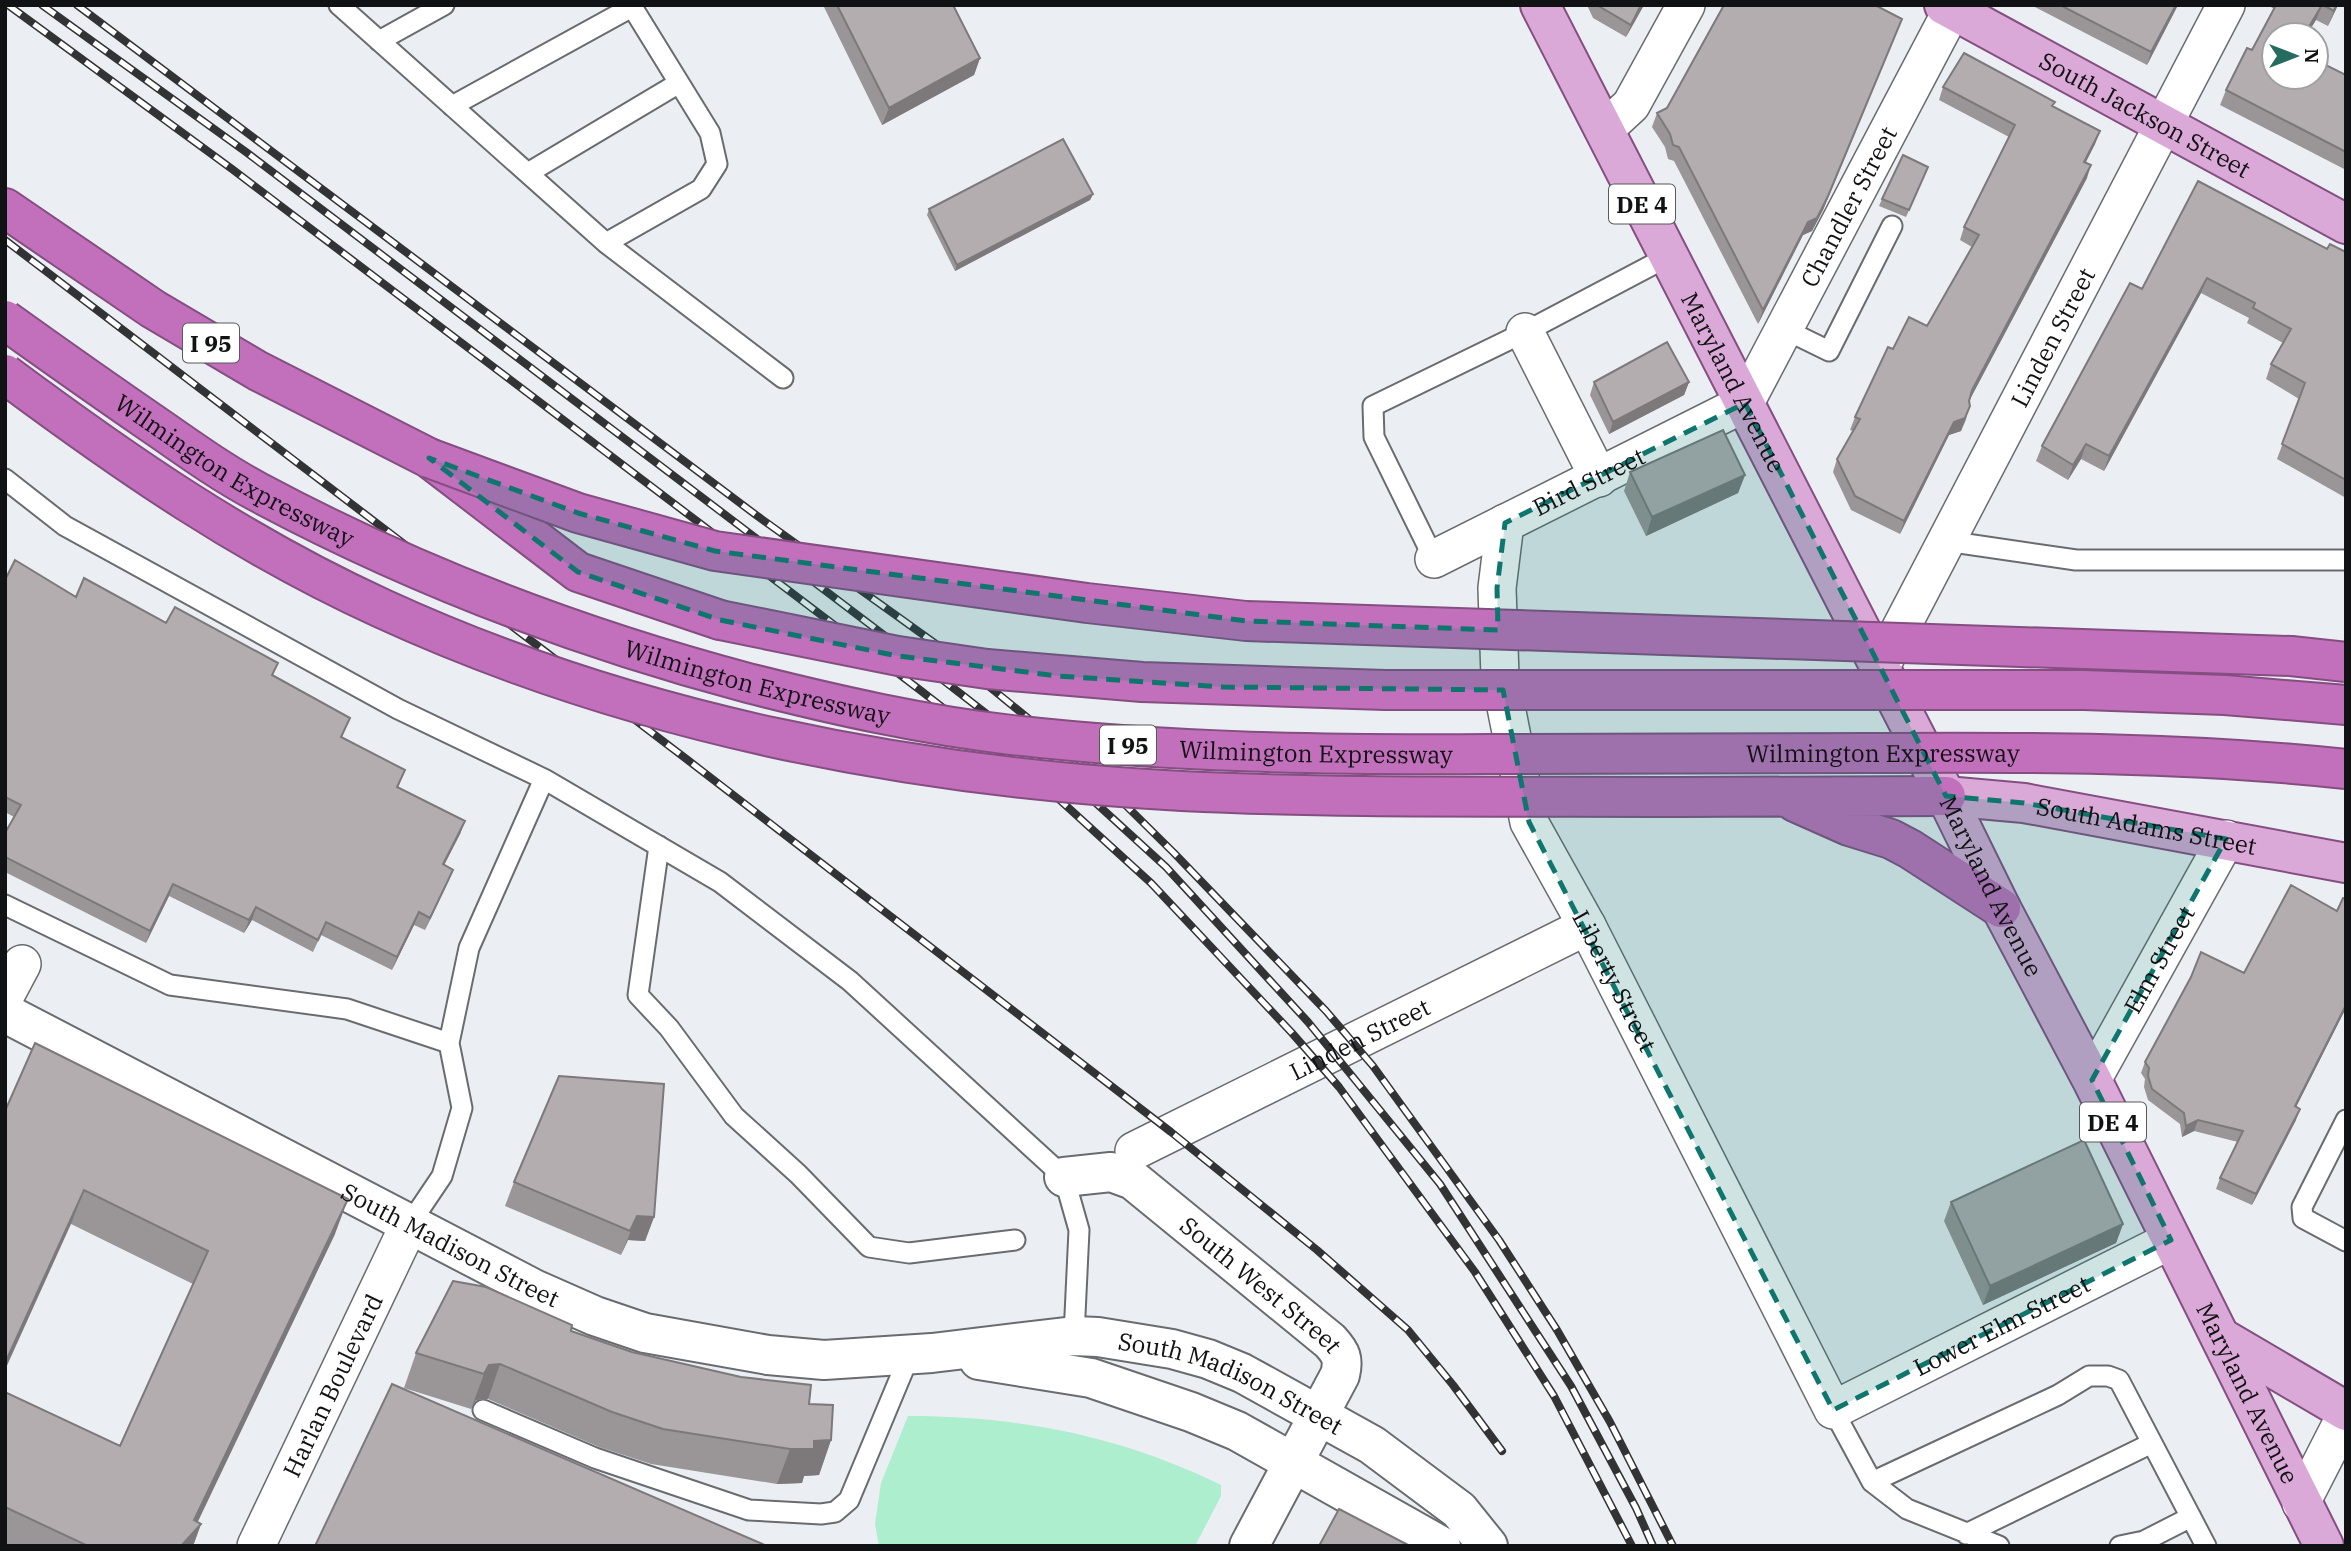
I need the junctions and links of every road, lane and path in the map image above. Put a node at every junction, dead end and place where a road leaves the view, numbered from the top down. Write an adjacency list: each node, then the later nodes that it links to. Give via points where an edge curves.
1 (338, 5): 8 (lane)
2 (444, 5): 8 (lane)
3 (1540, 5): 12 (main road, Maryland Avenue / DE 4)
4 (1686, 5): 12 (street, via 1635,100)
5 (2226, 5): 11 (street, Linden Street)
6 (632, 6): 9 (lane); 10 (lane)
7 (1948, 8): 11 (main road, South Jackson Street); 20 (street, Chandler Street)
8 (379, 41): 10 (lane)
9 (679, 83): 13 (lane); 17 (lane, via 710,133 718,164 701,190)
10 (452, 106): 13 (lane)
11 (2162, 126): 15 (main road, South Jackson Street); 29 (street, Linden Street)
12 (1604, 130): 18 (main road, Maryland Avenue / DE 4)
13 (528, 173): 17 (lane)
14 (5, 208): 25 (highway, I 95, via 153,309 246,364)
15 (2346, 224)
16 (1892, 226): 20 (lane, via 1829,351)
17 (606, 243): 23 (lane)
18 (1669, 256): 21 (lane); 24 (main road, Maryland Avenue / DE 4)
19 (5, 320): 37 (highway, Wilmington Expressway / I 95, bridge, via 253,490 374,549 494,600 628,648 873,713 1013,735 1232,751 1355,755 2076,753)
20 (1784, 329): 24 (street, Chandler Street)
21 (1525, 332): 26 (street); 30 (lane, via 1373,406 1374,438)
22 (5, 374): 40 (highway, bridge, via 174,495 379,607 544,673 736,728 959,770 1181,791 1787,798)
23 (783, 378)
24 (1745, 403): 26 (street, Bird Street); 35 (main road, Maryland Avenue / DE 4)
25 (429, 458): 33 (highway, I 95, bridge, via 578,513 715,551 1246,621); 36 (highway, bridge, via 578,572 720,620 987,669 1300,689 2084,690 2238,695)
26 (1599, 478): 28 (street, Bird Street)
27 (5, 479): 38 (lane, via 65,526 398,709)
28 (1505, 523): 30 (street, Bird Street); 46 (street, Liberty Street, via 1497,588 1500,677 1529,822)
29 (1946, 541): 31 (lane, via 2076,560); 35 (street, Linden Street)
30 (1434, 559)
31 (2346, 560)
32 (2346, 649): 33 (highway, bridge)
33 (2291, 656): 34 (highway, I 95, bridge)
34 (2346, 662)
35 (1880, 669): 39 (main road, Maryland Avenue / DE 4)
36 (2346, 705)
37 (2346, 769)
38 (544, 779): 42 (lane); 50 (lane, via 469,948)
39 (1946, 796): 40 (highway); 41 (main road, South Adams Street, via 2024,803); 45 (main road, Maryland Avenue / DE 4)
40 (1850, 811): 45 (highway)
41 (2226, 839): 43 (main road, South Adams Street); 51 (street, Elm Street)
42 (659, 846): 54 (lane, via 720,882 850,981); 56 (lane, via 638,995 669,1028 734,1116 869,1247 909,1253)
43 (2346, 863)
44 (5, 905): 50 (lane, via 170,985 347,1009)
45 (2001, 908): 51 (main road, Maryland Avenue / DE 4)
46 (1587, 926): 53 (street, Linden Street); 63 (street, Liberty Street)
47 (22, 964): 48 (street)
48 (5, 996)
49 (5, 1013): 55 (street, South Madison Street)
50 (449, 1043): 55 (lane, via 462,1108 442,1176)
51 (2092, 1080): 57 (main road, Maryland Avenue / DE 4)
52 (2346, 1120): 58 (lane, via 2302,1207 2303,1218)
53 (1134, 1151)
54 (1064, 1177): 59 (lane, via 1079,1230); 65 (street, South West Street, via 1111,1172 1133,1180 1330,1341 1343,1363)
55 (409, 1225): 61 (street, South Madison Street, via 536,1290 645,1333 813,1359); 72 (street, Harlan Boulevard)
56 (1016, 1240)
57 (2171, 1240): 60 (main road, Maryland Avenue / DE 4); 63 (street, Lower Elm Street)
58 (2346, 1241)
59 (1074, 1336): 61 (street, South Madison Street); 65 (street, South Madison Street, via 1172,1349 1208,1359)
60 (2222, 1338): 64 (main road); 69 (main road, Maryland Avenue / DE 4)
61 (921, 1354): 62 (lane, via 849,1500 835,1512 821,1514 749,1510 595,1458); 67 (street, South Madison Street, via 1103,1381 1237,1431)
62 (483, 1410)
63 (1833, 1410): 68 (lane)
64 (2346, 1413): 69 (street)
65 (1318, 1416): 67 (street, South West Street); 75 (street, South Madison Street, via 1372,1445 1459,1510)
66 (2151, 1443): 68 (lane, via 2119,1380 2089,1377); 70 (lane); 71 (lane)
67 (1293, 1464): 73 (street, South West Street); 74 (street, South Madison Street)
68 (1872, 1482): 71 (lane, via 1907,1509)
69 (2301, 1503): 79 (main road, Maryland Avenue / DE 4)
70 (2190, 1517): 77 (lane, via 2144,1541); 78 (lane)
71 (1966, 1534): 76 (lane)
72 (256, 1546)
73 (1249, 1546)
74 (1441, 1546)
75 (1488, 1546)
76 (1999, 1546)
77 (2120, 1546)
78 (2206, 1546)
79 (2324, 1546)

